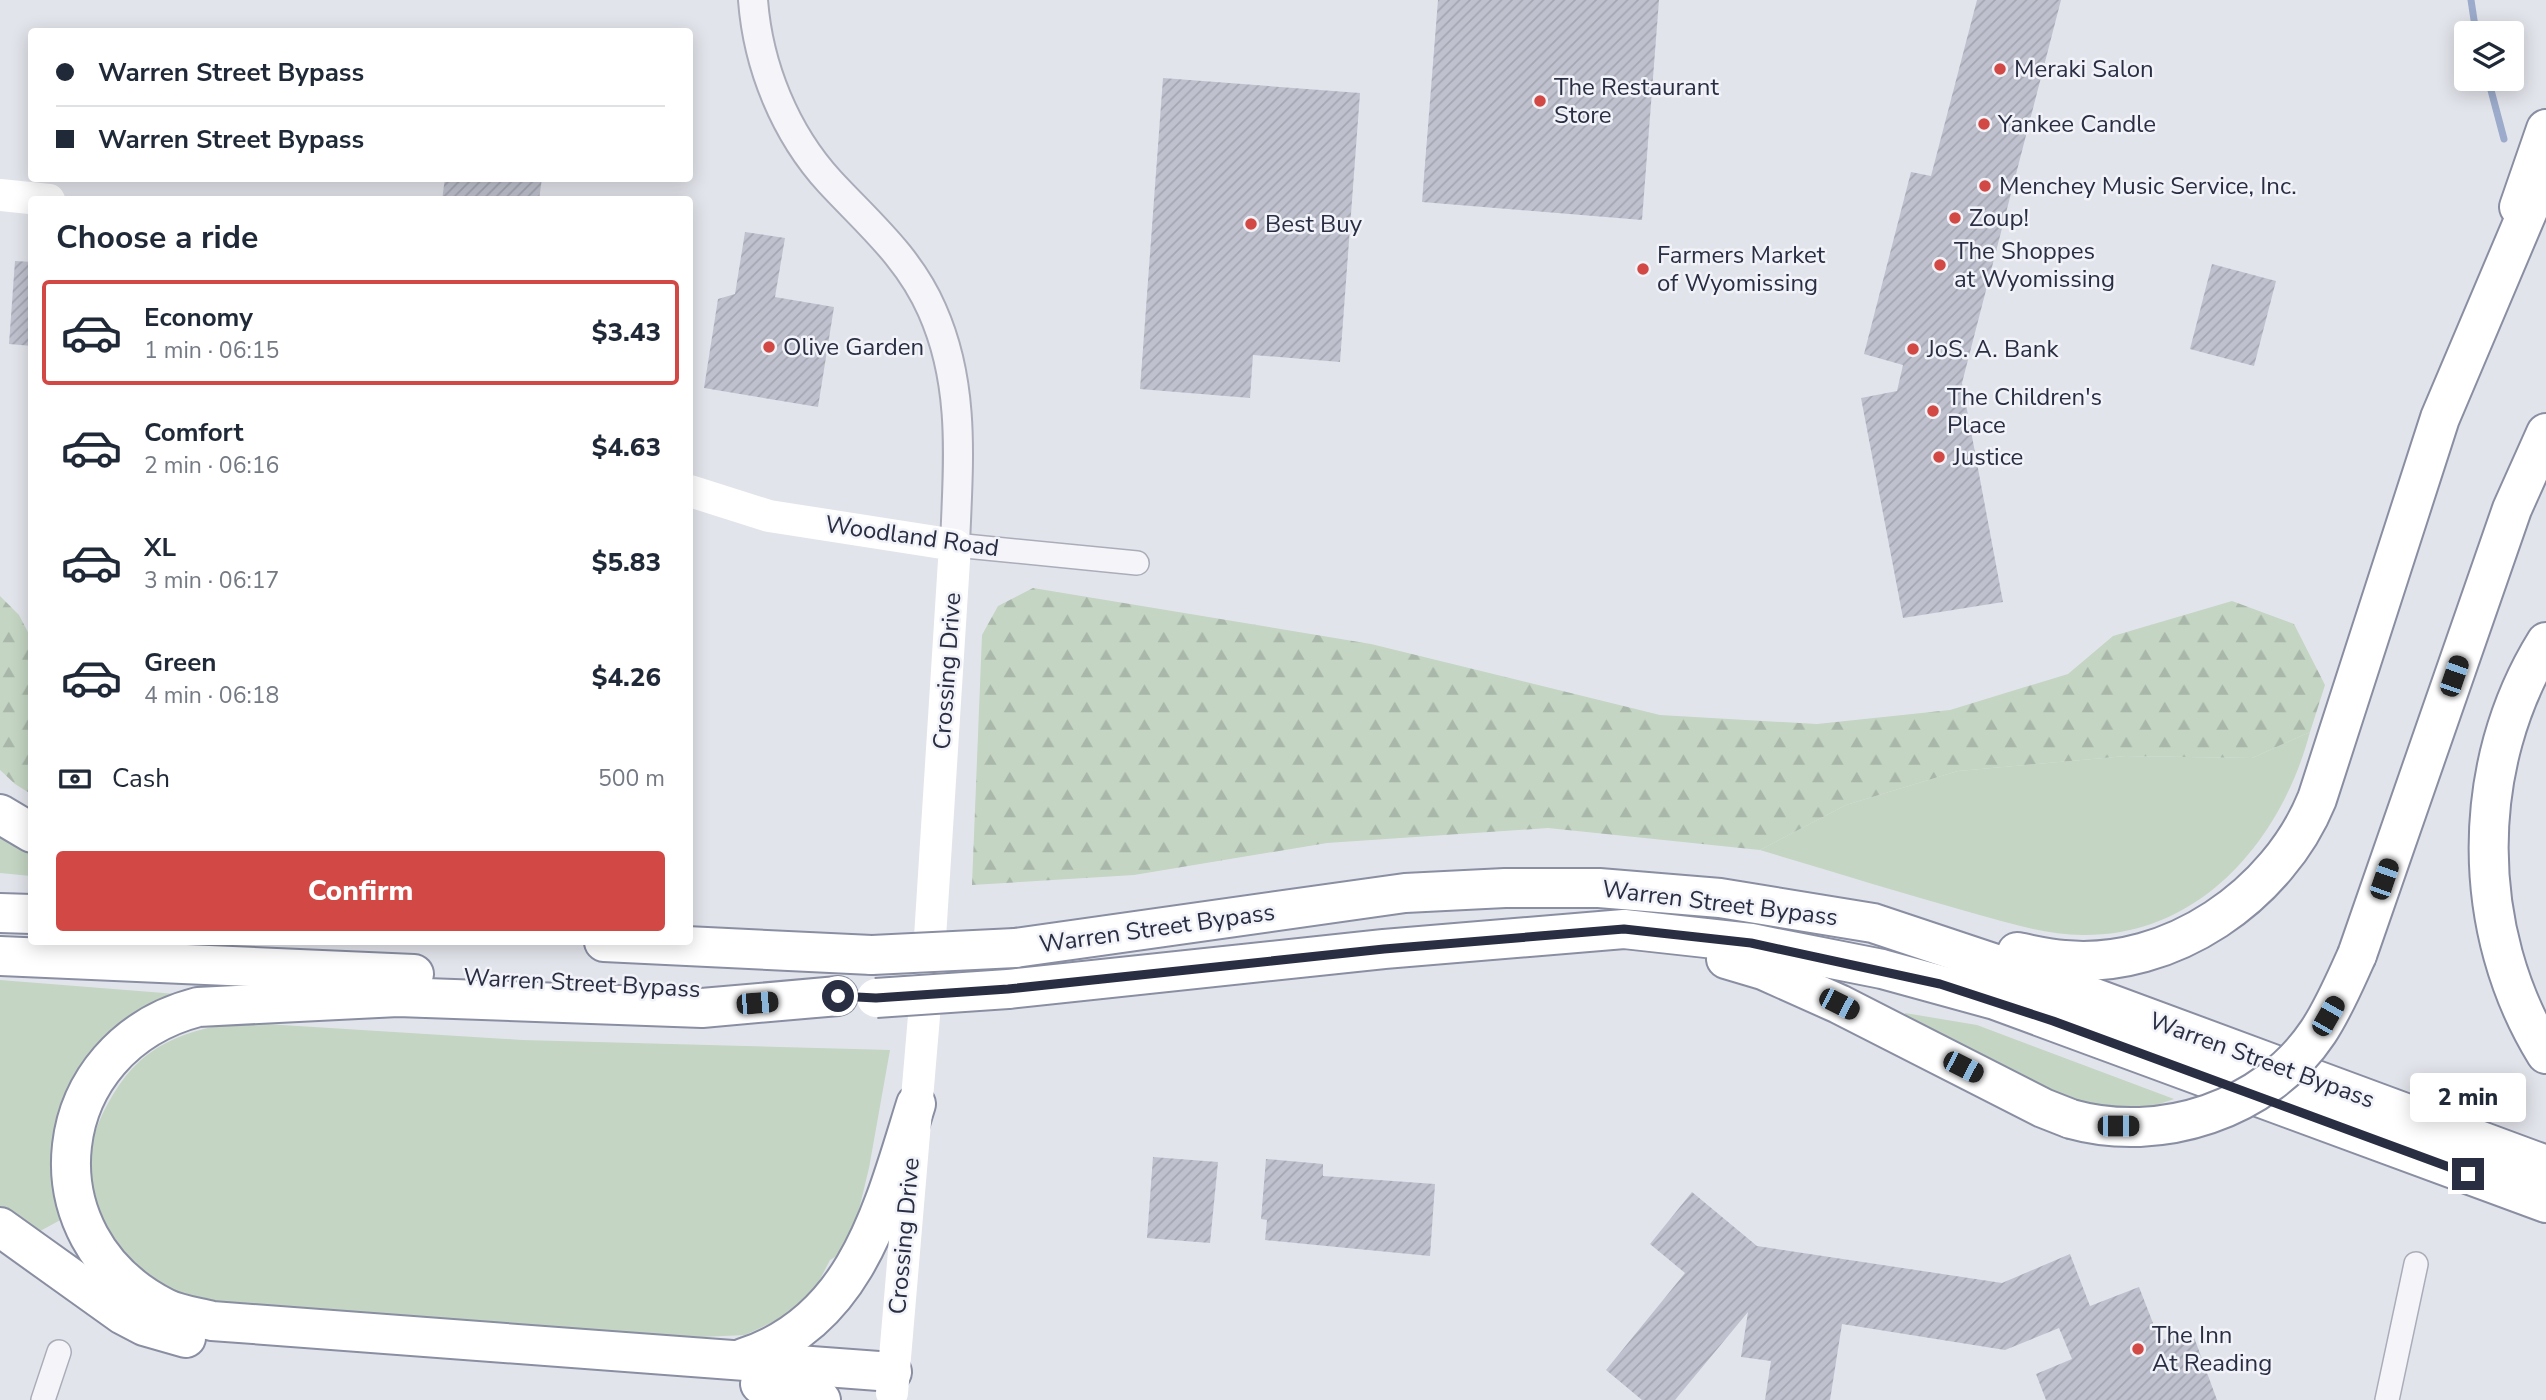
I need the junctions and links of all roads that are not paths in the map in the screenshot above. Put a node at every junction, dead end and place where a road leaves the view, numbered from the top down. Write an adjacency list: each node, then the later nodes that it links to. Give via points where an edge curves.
1 (753, 0): 9 (street, Crossing Drive, via 759,45 788,122 830,182 906,264 933,310 956,386)
2 (2546, 129): 6 (highway)
3 (2546, 182): 6 (highway, via 2532,201)
4 (0, 195): 5 (main road)
5 (28, 198)
6 (2477, 329): 16 (highway, via 2440,418 2317,799 2286,858 2249,897 2166,944 2086,960 2022,953)
7 (2546, 433): 19 (highway, bridge, via 2508,520 2338,999 2317,1033 2279,1076 2224,1109 2199,1119 2149,1126 2093,1125 2071,1119 1839,1004 1740,962 1688,954)
8 (693, 492): 9 (main road, Woodland Road, via 769,516)
9 (955, 545): 10 (street, Woodland Road); 24 (main road, Crossing Drive)
10 (1137, 563)
11 (2546, 642): 23 (highway, via 2513,714 2503,748 2488,849 2489,886 2503,957)
12 (0, 814): 13 (highway)
13 (28, 830)
14 (0, 913): 15 (highway)
15 (28, 914)
16 (1873, 923): 20 (highway, Warren Street Bypass, bridge, via 1720,898 1599,888 1505,888 1405,893 1015,948 872,955); 25 (highway, Warren Street Bypass, via 2065,987)
17 (693, 934): 20 (highway)
18 (667, 945): 20 (highway, Warren Street Bypass)
19 (1384, 949): 22 (highway, Warren Street Bypass, bridge, via 1008,989 876,998); 26 (highway, Warren Street Bypass, via 1624,929 1751,943 1882,969 2018,1008)
20 (814, 952)
21 (0, 956): 22 (highway, Warren Street Bypass)
22 (838, 996): 30 (highway, via 702,1008 398,997 198,1007 154,1025 113,1057 96,1078 76,1123 70,1166 77,1213 86,1233 110,1265 167,1310 221,1322)
23 (2546, 1054)
24 (916, 1104): 30 (highway, via 887,1198 848,1281 802,1329 764,1352); 31 (main road, Crossing Drive)
25 (2546, 1166)
26 (2546, 1203)
27 (0, 1227): 30 (highway, via 123,1315 171,1335 217,1343)
28 (2416, 1264): 34 (street)
29 (59, 1352): 32 (street)
30 (748, 1372): 31 (highway); 33 (highway)
31 (892, 1389)
32 (43, 1400)
33 (821, 1400)
34 (2387, 1400)

